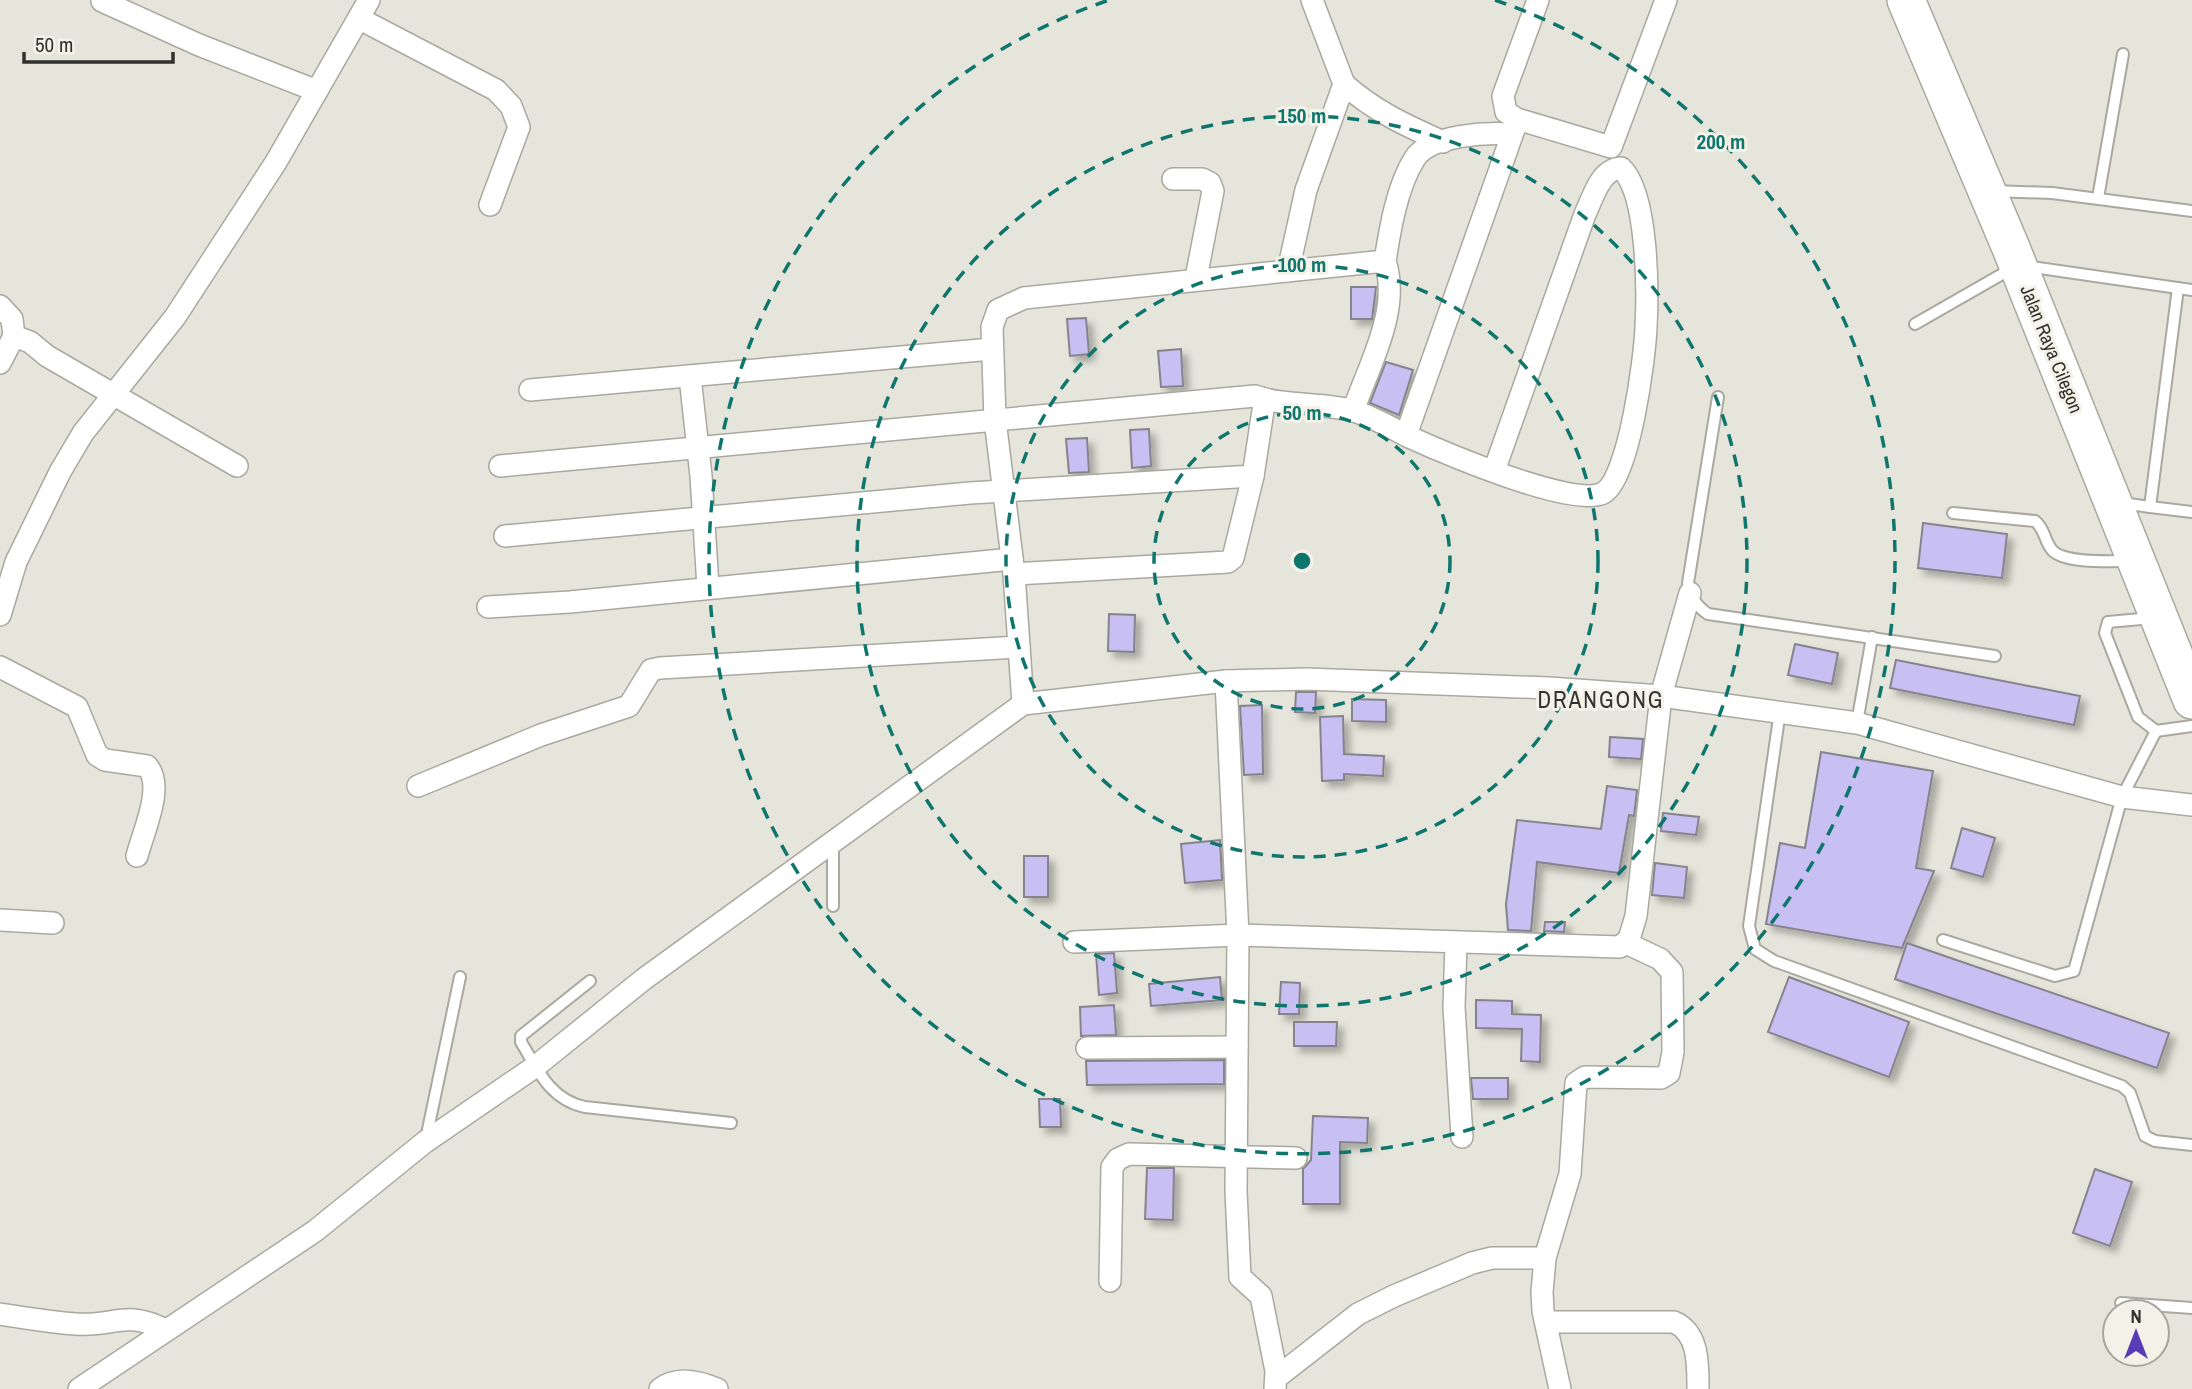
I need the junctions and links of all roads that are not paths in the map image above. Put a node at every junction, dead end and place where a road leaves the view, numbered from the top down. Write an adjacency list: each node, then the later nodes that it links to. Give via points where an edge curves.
1 (1312, 0): 8 (street)
2 (1538, 0): 10 (street, via 1503,96)
3 (1666, 0): 12 (street)
4 (1906, 0): 15 (highway, Jalan Raya Cilegon)
5 (102, 1): 9 (street)
6 (364, 10): 9 (street); 17 (street, via 496,90 511,106 519,127)
7 (2123, 54): 16 (lane)
8 (1344, 84): 11 (street, via 1373,107); 21 (street, via 1306,190)
9 (317, 91): 32 (street, via 175,317)
10 (1514, 126): 11 (street); 12 (street); 37 (street)
11 (1443, 142): 19 (street, via 1416,156 1403,186)
12 (1611, 147): 13 (street)
13 (1605, 174): 41 (street, via 1585,215); 41 (street, via 1611,168 1628,174 1644,236 1647,273 1640,389 1616,475 1604,493 1591,497 1561,493)
14 (1173, 179): 22 (street, via 1202,179 1213,191)
15 (1987, 191): 16 (lane); 20 (highway, Jalan Raya Cilegon)
16 (2098, 198): 18 (lane)
17 (490, 205)
18 (2192, 211)
19 (1385, 261): 21 (street); 35 (street, via 1390,277 1388,311)
20 (2018, 265): 23 (lane); 26 (lane); 44 (highway, Jalan Raya Cilegon)
21 (1288, 271): 22 (street)
22 (1196, 278): 28 (street, via 1024,298 998,310)
23 (2178, 288): 24 (lane); 45 (lane)
24 (2192, 290)
25 (0, 306): 27 (street, via 12,319)
26 (1915, 324)
27 (14, 336): 29 (street); 32 (street)
28 (992, 349): 30 (street); 36 (street)
29 (0, 363)
30 (690, 377): 31 (street); 38 (street)
31 (530, 390)
32 (116, 396): 39 (street); 55 (street, via 83,433 60,472 16,562)
33 (1718, 397): 53 (lane, via 1689,573)
34 (1261, 398): 35 (street); 36 (street); 42 (street, via 1264,404)
35 (1353, 411): 37 (street)
36 (995, 420): 38 (street); 43 (street)
37 (1406, 435): 41 (street)
38 (698, 448): 40 (street); 48 (street)
39 (237, 466)
40 (500, 466)
41 (1494, 471)
42 (1253, 476): 43 (street); 51 (street, via 1233,558 1228,562)
43 (1003, 492): 48 (street); 51 (street)
44 (2112, 501): 45 (lane); 50 (highway, Jalan Raya Cilegon)
45 (2150, 507): 46 (lane)
46 (2192, 512)
47 (1953, 513): 50 (lane, via 2035,521 2060,555 2103,562)
48 (705, 517): 49 (street); 52 (street)
49 (505, 536)
50 (2136, 560): 56 (highway, Jalan Raya Cilegon)
51 (1013, 566): 52 (street); 58 (street)
52 (708, 587): 54 (street)
53 (1690, 593): 57 (lane, via 1708,614); 62 (street)
54 (488, 607)
55 (0, 615)
56 (2158, 618): 63 (highway, Jalan Raya Cilegon, via 2181,660); 68 (lane, via 2108,622 2105,627 2138,717)
57 (1872, 637): 59 (lane); 66 (lane)
58 (1019, 646): 64 (street); 69 (street, via 660,668 652,670 629,706 541,735)
59 (1995, 656)
60 (0, 667): 73 (street, via 77,707 97,755 152,771 152,797)
61 (1226, 681): 62 (street, via 1306,679); 64 (street); 77 (street)
62 (1661, 696): 65 (street); 81 (street, via 1636,916)
63 (2192, 700)
64 (1023, 704): 72 (street)
65 (1780, 711): 66 (street); 90 (lane, via 1749,926 1755,949 1774,961 2122,1086 2130,1093 2145,1136)
66 (1857, 723): 70 (street)
67 (2192, 726): 68 (lane)
68 (2157, 731): 70 (lane)
69 (418, 786)
70 (2122, 797): 71 (street); 78 (lane, via 2074,971 2055,976)
71 (2192, 804)
72 (832, 844): 74 (lane); 86 (street, via 644,979)
73 (137, 856)
74 (832, 906)
75 (0, 920): 76 (street)
76 (53, 923)
77 (1238, 935): 79 (street); 80 (street); 84 (street)
78 (1943, 940)
79 (1074, 942)
80 (1456, 943): 81 (street, via 1573,948); 88 (street, via 1454,1007)
81 (1626, 943): 93 (street, via 1660,959 1672,972 1671,1067 1661,1077 1585,1077 1576,1083 1570,1174)
82 (460, 977): 89 (lane)
83 (590, 981): 86 (lane, via 523,1032 520,1042)
84 (1237, 1047): 85 (street); 91 (street)
85 (1087, 1048)
86 (536, 1066): 87 (lane, via 552,1092 570,1104); 89 (street)
87 (731, 1123)
88 (1462, 1137)
89 (425, 1142): 99 (street, via 315,1231)
90 (2192, 1145)
91 (1236, 1158): 92 (street); 94 (street, via 1129,1154 1118,1158 1112,1167); 100 (street, via 1240,1276 1261,1296)
92 (1296, 1158)
93 (1545, 1258): 98 (street, via 1542,1292); 100 (street, via 1501,1257 1472,1263 1394,1296 1358,1314)
94 (1110, 1281)
95 (2171, 1307): 96 (lane)
96 (2192, 1308)
97 (0, 1314): 99 (street, via 76,1324 143,1319)
98 (1547, 1322): 104 (street); 105 (street, via 1674,1322 1685,1327 1692,1338)
99 (166, 1330): 101 (street)
100 (1275, 1383)
101 (79, 1389)
102 (660, 1389): 103 (street, via 682,1381)
103 (717, 1389)
104 (1560, 1389)
105 (1698, 1389)

